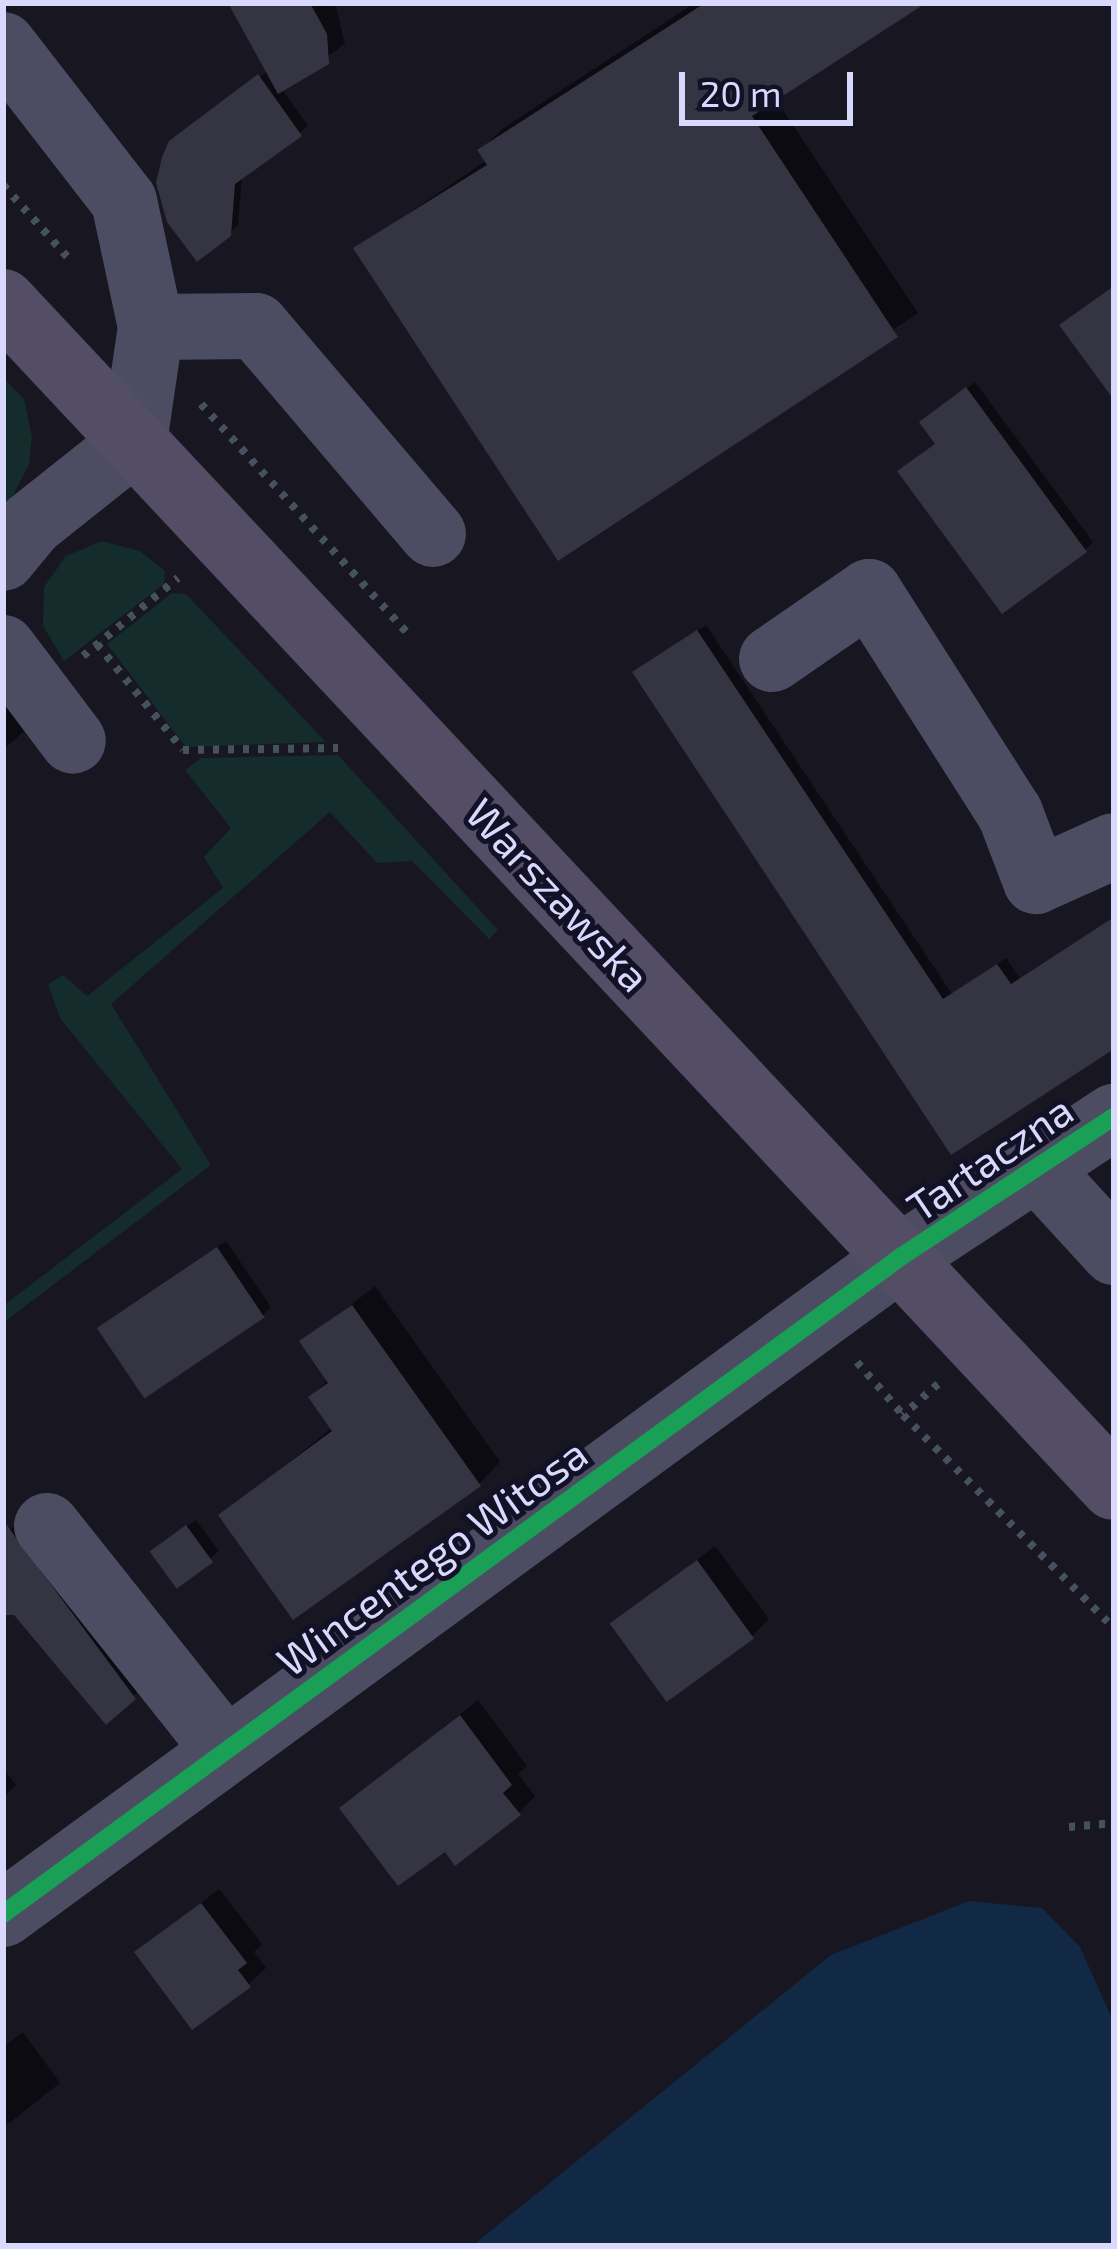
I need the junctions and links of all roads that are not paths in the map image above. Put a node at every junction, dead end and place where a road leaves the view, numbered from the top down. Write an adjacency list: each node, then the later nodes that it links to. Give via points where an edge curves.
1 (3, 45): 3 (street, via 124,201)
2 (3, 302): 4 (main road, Warszawska)
3 (152, 327): 4 (street); 5 (street, via 256,326)
4 (134, 442): 6 (street, via 31,524); 14 (main road, Warszawska)
5 (433, 534)
6 (3, 558)
7 (3, 647): 9 (street)
8 (772, 659): 10 (street, via 869,592 1010,813 1036,881)
9 (73, 741)
10 (1114, 846)
11 (1114, 1117): 12 (street, Tartaczna)
12 (1038, 1169): 13 (street); 14 (street, Tartaczna)
13 (1114, 1252)
14 (902, 1256): 15 (main road, Warszawska); 17 (street, Wincentego Witosa)
15 (1114, 1486)
16 (47, 1526): 17 (street)
17 (225, 1750): 18 (street, Wincentego Witosa)
18 (3, 1914)

